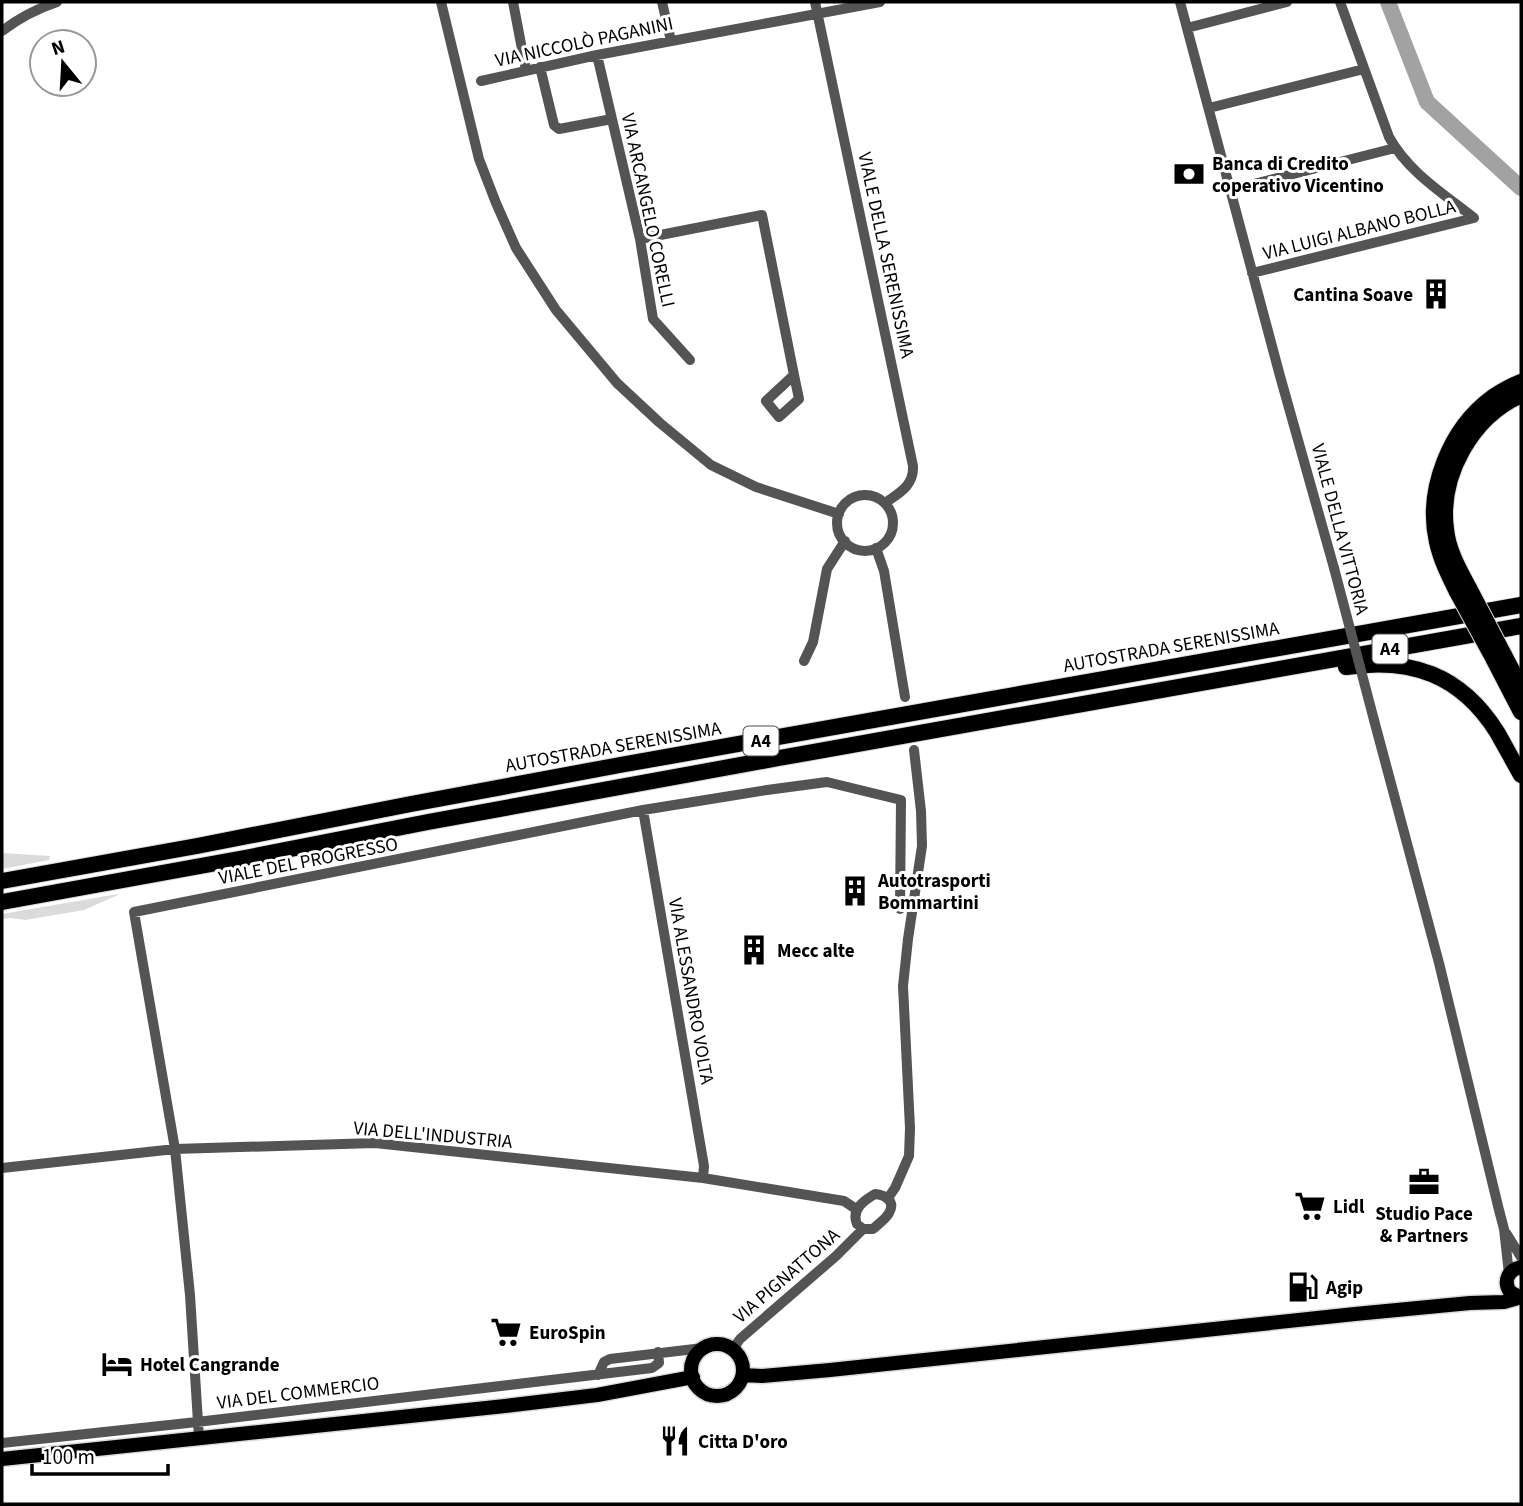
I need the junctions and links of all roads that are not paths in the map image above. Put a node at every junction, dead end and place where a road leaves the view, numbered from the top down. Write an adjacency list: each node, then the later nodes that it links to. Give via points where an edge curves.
1 (57, 2): 11 (street, via 34,10)
2 (441, 2): 29 (street, via 479,159 516,248 556,310 617,383 711,465 757,487)
3 (513, 2): 16 (street)
4 (662, 2): 12 (street)
5 (880, 2): 9 (street, VIA NICCOLÒ PAGANINI)
6 (1180, 2): 10 (street, VIALE DELLA VITTORIA)
7 (1287, 2): 10 (street)
8 (1340, 2): 15 (street)
9 (816, 7): 12 (street, VIA NICCOLÒ PAGANINI); 28 (street, VIALE DELLA SERENISSIMA, via 913,470 909,484)
10 (1187, 28): 18 (street, VIALE DELLA VITTORIA)
11 (2, 31)
12 (671, 41): 13 (street, VIA NICCOLÒ PAGANINI)
13 (597, 55): 14 (street, VIA NICCOLÒ PAGANINI); 19 (street, VIA ARCANGELO CORELLI)
14 (540, 67): 16 (street, VIA NICCOLÒ PAGANINI); 19 (street, via 556,128)
15 (1364, 69): 18 (street); 20 (street)
16 (526, 70): 17 (street, VIA NICCOLÒ PAGANINI)
17 (481, 81)
18 (1209, 108): 21 (street, VIALE DELLA VITTORIA)
19 (612, 119): 22 (street, VIA ARCANGELO CORELLI)
20 (1395, 148): 21 (street); 23 (street, VIA LUIGI ALBANO BOLLA, via 1419,174 1474,218)
21 (1230, 190): 23 (street, VIALE DELLA VITTORIA)
22 (640, 239): 24 (street, VIA ARCANGELO CORELLI, via 653,319); 25 (street, via 762,215)
23 (1252, 273): 56 (street, VIALE DELLA VITTORIA, bridge, via 1439,963)
24 (690, 360)
25 (794, 375)
26 (1521, 382): 32 (highway, via 1478,410 1455,440 1441,473 1434,528 1446,570)
27 (1521, 395): 32 (highway, via 1478,428 1452,474 1446,529)
28 (885, 503): 29 (street, via 859,495); 31 (street, via 892,528 884,544)
29 (839, 514): 30 (street, via 837,524)
30 (845, 541): 31 (street, via 859,550); 39 (street, via 827,569 813,642)
31 (876, 548): 42 (street)
32 (1463, 591): 35 (highway, bridge); 38 (highway, bridge)
33 (1521, 594): 36 (highway)
34 (1521, 605): 35 (highway, AUTOSTRADA SERENISSIMA / A4)
35 (1469, 614): 36 (highway, AUTOSTRADA SERENISSIMA / A4); 38 (highway, bridge)
36 (1443, 619): 47 (highway, AUTOSTRADA SERENISSIMA / A4, via 620,765)
37 (1521, 626): 40 (highway, A4)
38 (1498, 657): 41 (highway); 43 (highway)
39 (804, 661)
40 (1260, 672): 45 (highway, via 1385,664 1437,676 1481,711); 48 (highway, A4)
41 (1521, 687)
42 (905, 697)
43 (1521, 712)
44 (914, 750): 53 (street, via 922,846 903,986 909,1156)
45 (1521, 775)
46 (643, 810): 49 (street, VIALE DEL PROGRESSO, via 827,782 901,800); 50 (street, VIALE DEL PROGRESSO, via 134,912); 52 (street, VIA ALESSANDRO VOLTA)
47 (2, 881)
48 (2, 902)
49 (900, 909)
50 (175, 1149): 51 (street, VIA DELL'INDUSTRIA); 52 (street, VIA DELL'INDUSTRIA, via 375,1143); 65 (street, VIALE DEL PROGRESSO)
51 (2, 1168)
52 (703, 1178): 54 (street, VIA DELL'INDUSTRIA, via 844,1201)
53 (888, 1198): 54 (street, via 875,1194); 55 (street, via 889,1214 873,1229)
54 (856, 1209): 55 (street, via 855,1219)
55 (863, 1229): 62 (street, VIA PIGNATTONA)
56 (1504, 1229): 57 (street, VIALE DELLA VITTORIA); 58 (street, VIALE DELLA VITTORIA)
57 (1521, 1257)
58 (1512, 1273): 59 (main road, via 1506,1284 1510,1293); 60 (main road, via 1492,1293)
59 (1520, 1298): 60 (main road)
60 (1470, 1303): 63 (main road, via 830,1370)
61 (703, 1348): 62 (main road, via 721,1344); 64 (main road, via 693,1361); 65 (street, VIA DEL COMMERCIO, via 659,1352 659,1363 652,1368)
62 (733, 1349): 63 (main road, via 741,1358)
63 (743, 1375): 64 (main road, via 733,1390 721,1395 709,1394)
64 (693, 1377): 66 (main road, via 597,1395)
65 (197, 1422): 66 (street, VIALE DEL PROGRESSO); 67 (street, VIA DEL COMMERCIO)
66 (199, 1438): 68 (main road)
67 (2, 1443)
68 (2, 1458)

